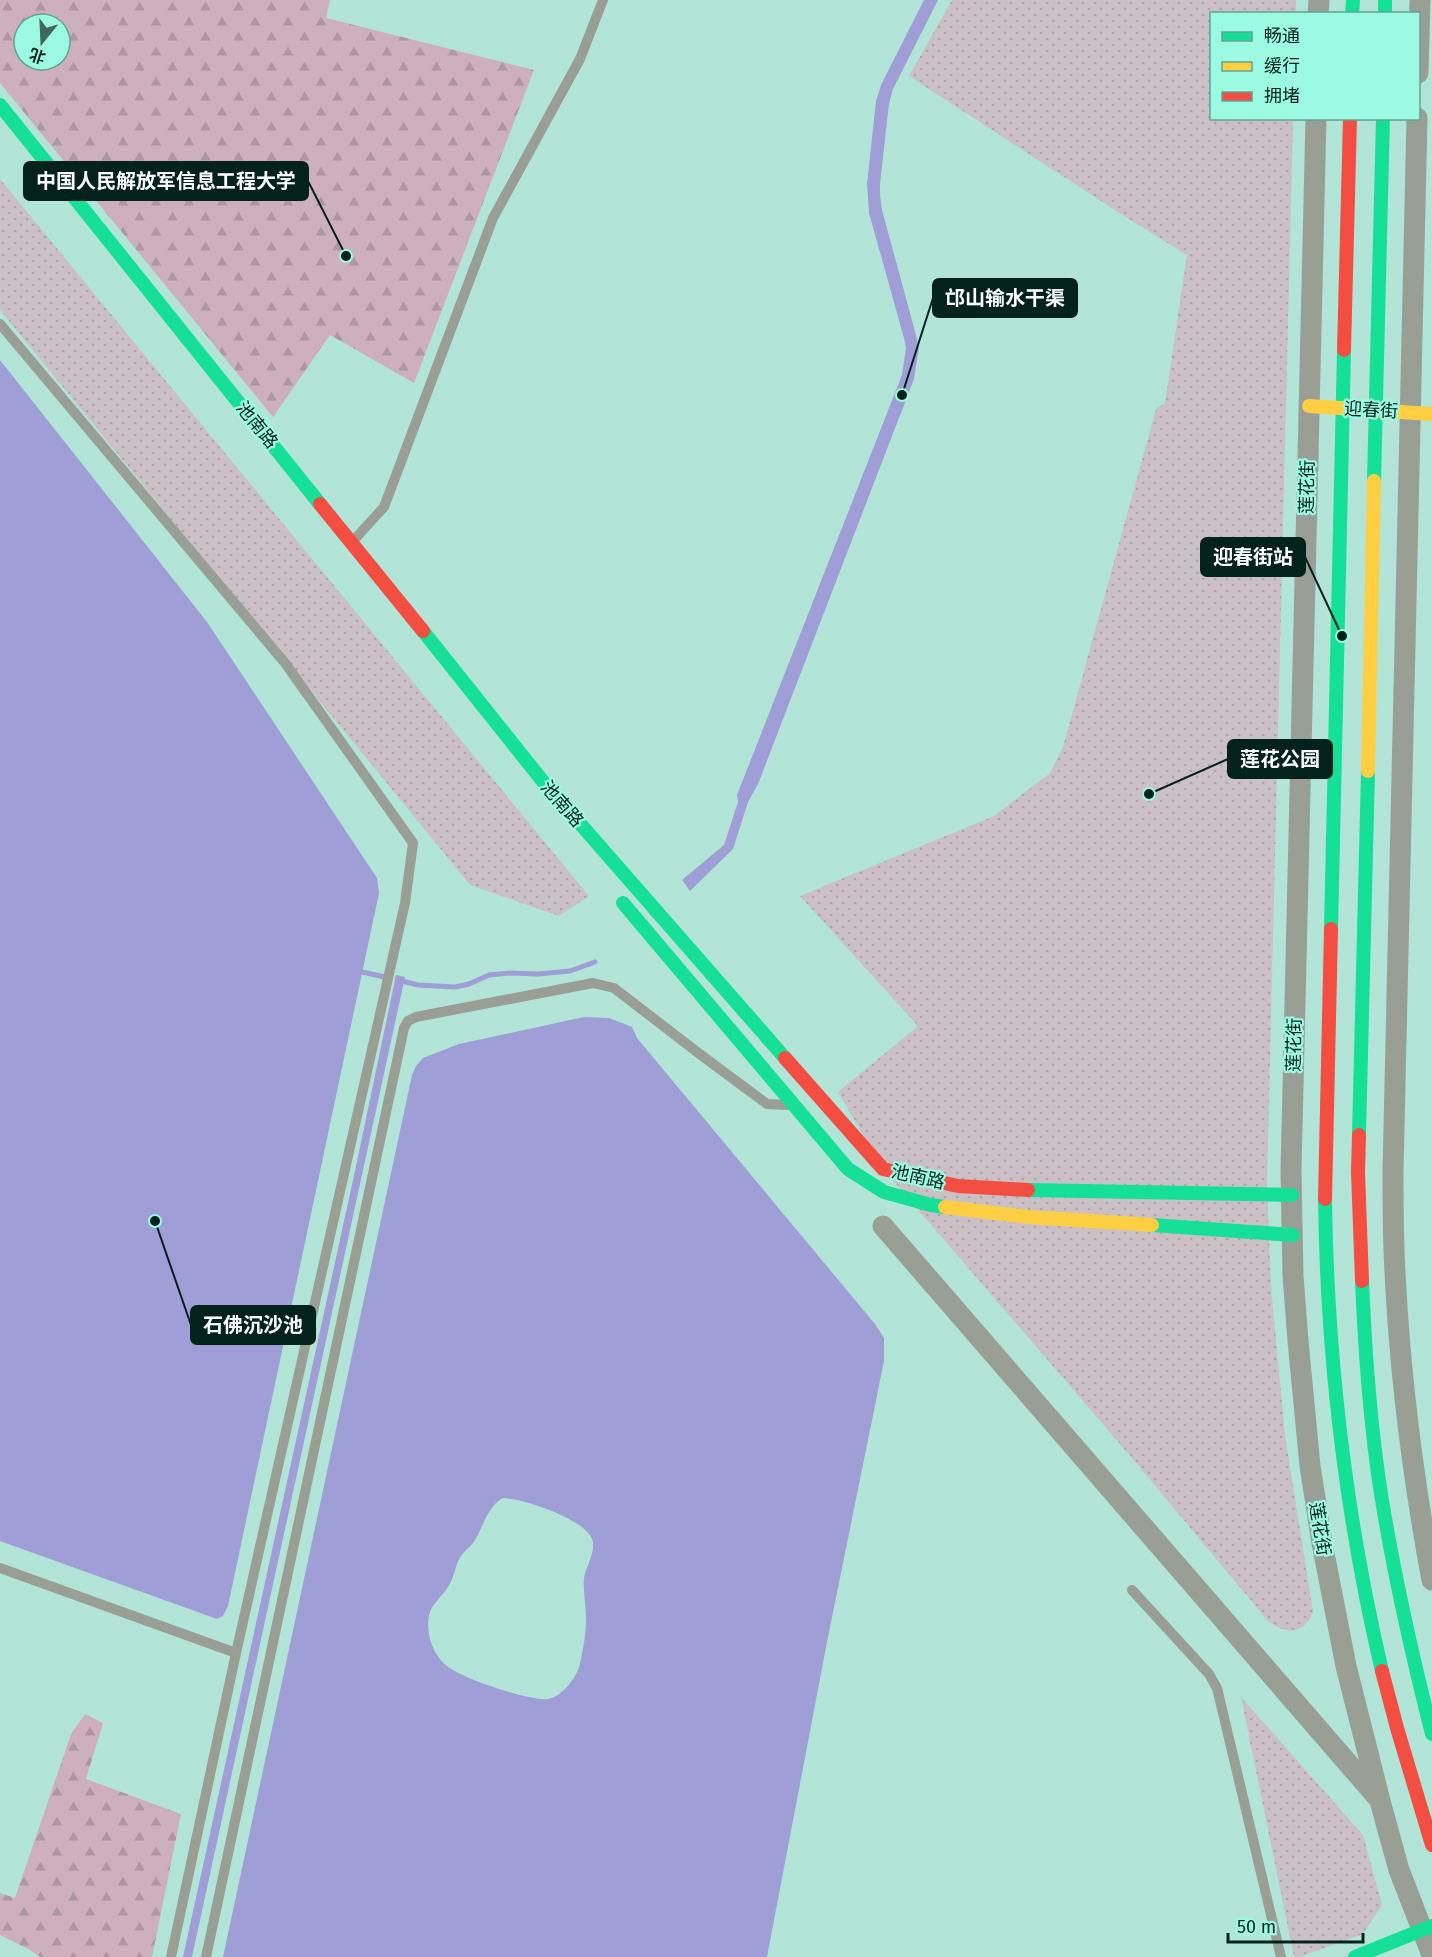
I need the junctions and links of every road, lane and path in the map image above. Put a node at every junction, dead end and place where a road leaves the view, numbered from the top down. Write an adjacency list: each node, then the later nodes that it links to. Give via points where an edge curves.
1 (603, 0): 13 (lane, via 580,59 493,218 384,507)
2 (0, 105): 13 (main road, 池南路)
3 (1316, 120): 8 (street, 莲花街)
4 (1350, 120): 9 (main road, 莲花街)
5 (1383, 120): 10 (main road)
6 (1418, 120): 11 (street)
7 (0, 324): 22 (lane, via 285,663 413,843 405,903)
8 (1309, 406): 9 (main road, 迎春街); 16 (street, 莲花街)
9 (1343, 408): 10 (main road, 迎春街); 25 (main road, 莲花街, via 1325,1171 1327,1274 1340,1426 1355,1537 1394,1718)
10 (1376, 410): 11 (main road, 迎春街); 23 (main road, via 1358,1172 1360,1273 1379,1479 1401,1604)
11 (1411, 412): 12 (main road, 迎春街); 20 (street, via 1393,1194 1406,1408)
12 (1432, 414)
13 (351, 543): 16 (main road, 池南路, via 541,779 883,1168 958,1186)
14 (610, 889): 15 (main road, 池南路)
15 (793, 1103): 18 (main road, 池南路, via 848,1169 884,1192 931,1205 1029,1217); 29 (lane, via 767,1104 604,984 593,982 408,1021 401,1039)
16 (1292, 1195): 18 (street, 莲花街)
17 (884, 1226): 24 (street)
18 (1293, 1235): 24 (street, 莲花街, via 1304,1418 1318,1521 1346,1666)
19 (0, 1568): 22 (lane)
20 (1432, 1580)
21 (1132, 1590): 30 (lane, via 1209,1674 1217,1688)
22 (236, 1653): 28 (lane)
23 (1432, 1734)
24 (1380, 1801): 26 (street, 莲花街, via 1399,1870)
25 (1432, 1845)
26 (1427, 1928): 27 (street, 莲花街); 31 (main road)
27 (1432, 1955)
28 (171, 1957)
29 (206, 1957)
30 (1281, 1957)
31 (1355, 1957)

